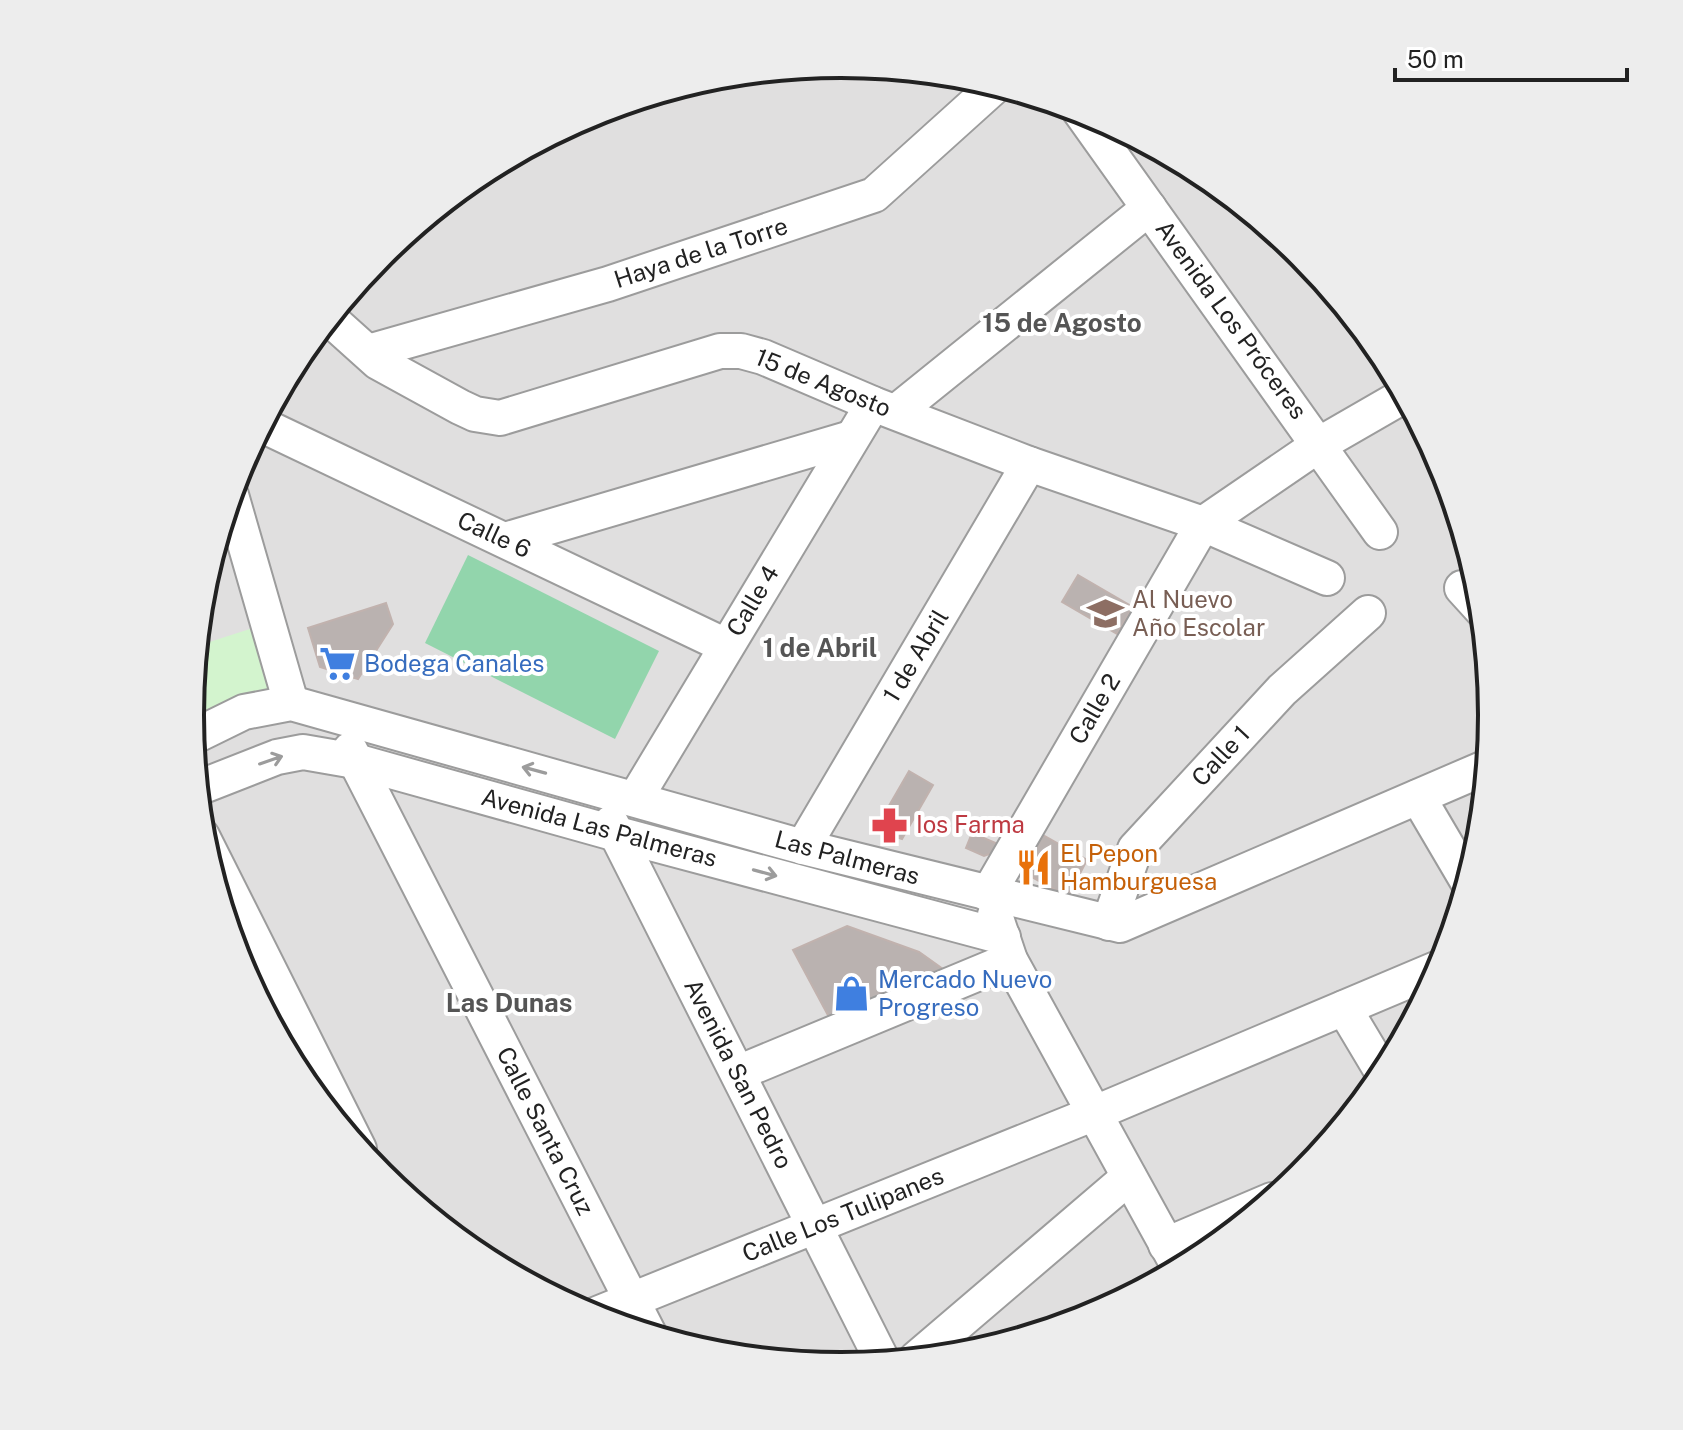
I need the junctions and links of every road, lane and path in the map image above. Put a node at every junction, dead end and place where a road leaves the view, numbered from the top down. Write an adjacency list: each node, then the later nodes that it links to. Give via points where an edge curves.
1 (985, 95): 5 (street, Haya de la Torre, via 874,195 608,284)
2 (1093, 130): 3 (street, Avenida Los Próceres)
3 (1149, 208): 7 (street, Calle 4); 10 (street, Avenida Los Próceres)
4 (337, 325): 5 (street, 15 de Agosto)
5 (368, 352): 7 (street, 15 de Agosto, via 460,407 488,417 500,418 720,351 763,357)
6 (1395, 401): 10 (street, Calle 2)
7 (885, 408): 9 (street, Calle 4); 11 (street, 15 de Agosto)
8 (272, 430): 15 (street, Calle 6)
9 (851, 438): 15 (street); 18 (street, Calle 4)
10 (1320, 444): 13 (street, Calle 2); 14 (street, Avenida Los Próceres)
11 (1029, 464): 13 (street, 15 de Agosto); 29 (street, 1 de Abril)
12 (237, 515): 19 (street)
13 (1203, 524): 16 (street, 15 de Agosto); 32 (street, Calle 2)
14 (1380, 532)
15 (505, 540): 18 (street, Calle 6)
16 (1327, 578)
17 (1368, 613): 33 (street, Calle 1, via 1282,690 1135,849)
18 (726, 646): 27 (street, Calle 4)
19 (291, 703): 20 (street, Las Palmeras); 21 (street, Las Palmeras, via 244,712)
20 (331, 714): 22 (street, Calle Santa Cruz); 25 (street, Las Palmeras, one-way to 20)
21 (205, 731)
22 (355, 761): 24 (street, Avenida Las Palmeras, one-way to 22, via 303,752); 28 (street, Avenida Las Palmeras); 45 (street, Calle Santa Cruz)
23 (1476, 772): 26 (street, Las Palmeras)
24 (209, 784)
25 (593, 787): 27 (street, Las Palmeras); 28 (street, Avenida San Pedro)
26 (1418, 797): 30 (street); 33 (street, Las Palmeras, via 1120,925)
27 (635, 799): 29 (street, Las Palmeras)
28 (617, 834): 34 (street, Avenida Las Palmeras, one-way to 34); 38 (street, Avenida San Pedro)
29 (803, 847): 32 (street, Las Palmeras)
30 (1460, 868)
31 (229, 891): 39 (street)
32 (988, 894): 33 (street, Las Palmeras); 34 (street)
33 (1109, 923)
34 (1006, 948): 38 (street); 40 (street)
35 (1423, 975): 36 (street, Calle Los Tulipanes)
36 (1344, 1008): 37 (street); 40 (street, Calle Los Tulipanes)
37 (1376, 1061)
38 (738, 1073): 42 (street, Avenida San Pedro)
39 (330, 1094)
40 (1095, 1113): 41 (street); 42 (street, Calle Los Tulipanes)
41 (1129, 1177): 44 (street); 48 (street)
42 (814, 1227): 45 (street, Calle Los Tulipanes); 49 (street, Avenida San Pedro)
43 (1199, 1242): 44 (street)
44 (1173, 1257)
45 (631, 1300): 46 (street, Calle Los Tulipanes); 47 (street, Calle Santa Cruz)
46 (610, 1308)
47 (641, 1319)
48 (931, 1346)
49 (877, 1351)

